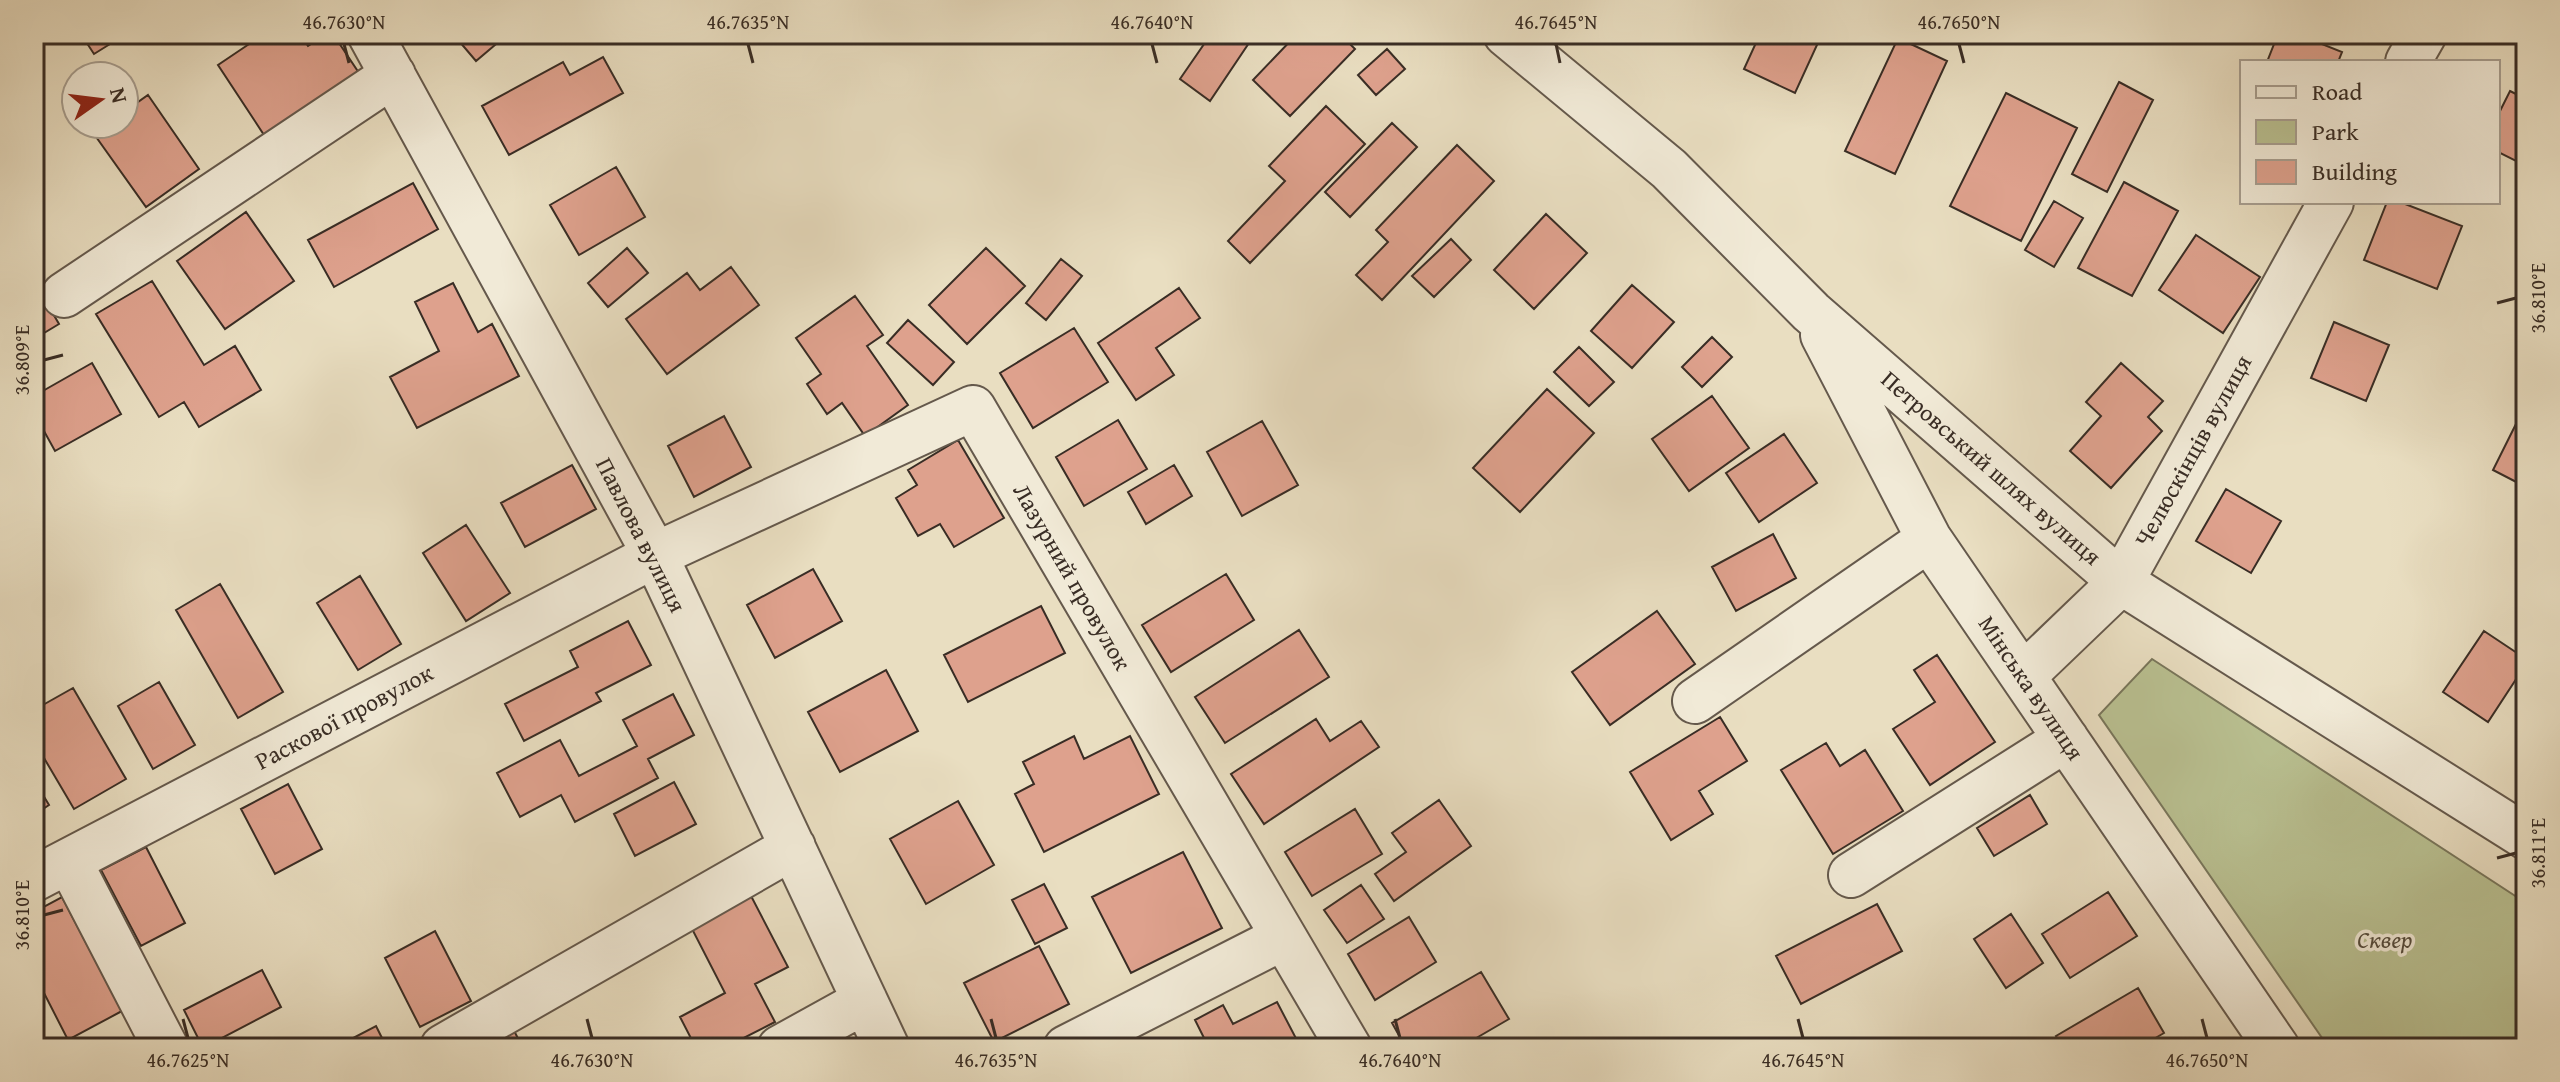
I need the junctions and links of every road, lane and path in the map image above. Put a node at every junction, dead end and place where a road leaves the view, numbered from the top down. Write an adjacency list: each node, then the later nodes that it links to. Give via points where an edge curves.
1 (370, 34): 5 (street, Павлова вулиця)
2 (1506, 34): 8 (street, Петровський шлях вулиця, via 1669,169)
3 (2424, 34): 4 (street)
4 (2409, 60)
5 (393, 75): 7 (street); 10 (street, Павлова вулиця)
6 (2330, 204): 11 (street, Челюскінців вулиця)
7 (64, 295)
8 (1811, 312): 9 (street, Мінська вулиця); 11 (street, Петровський шлях вулиця)
9 (1929, 539): 12 (street, Мінська вулиця); 13 (street)
10 (655, 555): 16 (street, Павлова вулиця); 17 (street, Раскової провулок); 19 (street, Лазурний провулок, via 973,408)
11 (2121, 582): 12 (street, Челюскінців вулиця); 15 (street, Петровський шлях вулиця)
12 (2023, 676): 14 (street, Мінська вулиця)
13 (1695, 701)
14 (2066, 739): 18 (street); 27 (street, Мінська вулиця)
15 (2524, 831)
16 (793, 847): 20 (street, Павлова вулиця); 21 (street)
17 (51, 870): 22 (street)
18 (1851, 875)
19 (1282, 938): 25 (street); 26 (street, Лазурний провулок)
20 (865, 1001): 23 (street); 24 (street, Павлова вулиця)
21 (443, 1047)
22 (166, 1048)
23 (780, 1048)
24 (887, 1048)
25 (1066, 1048)
26 (1349, 1048)
27 (2277, 1048)

